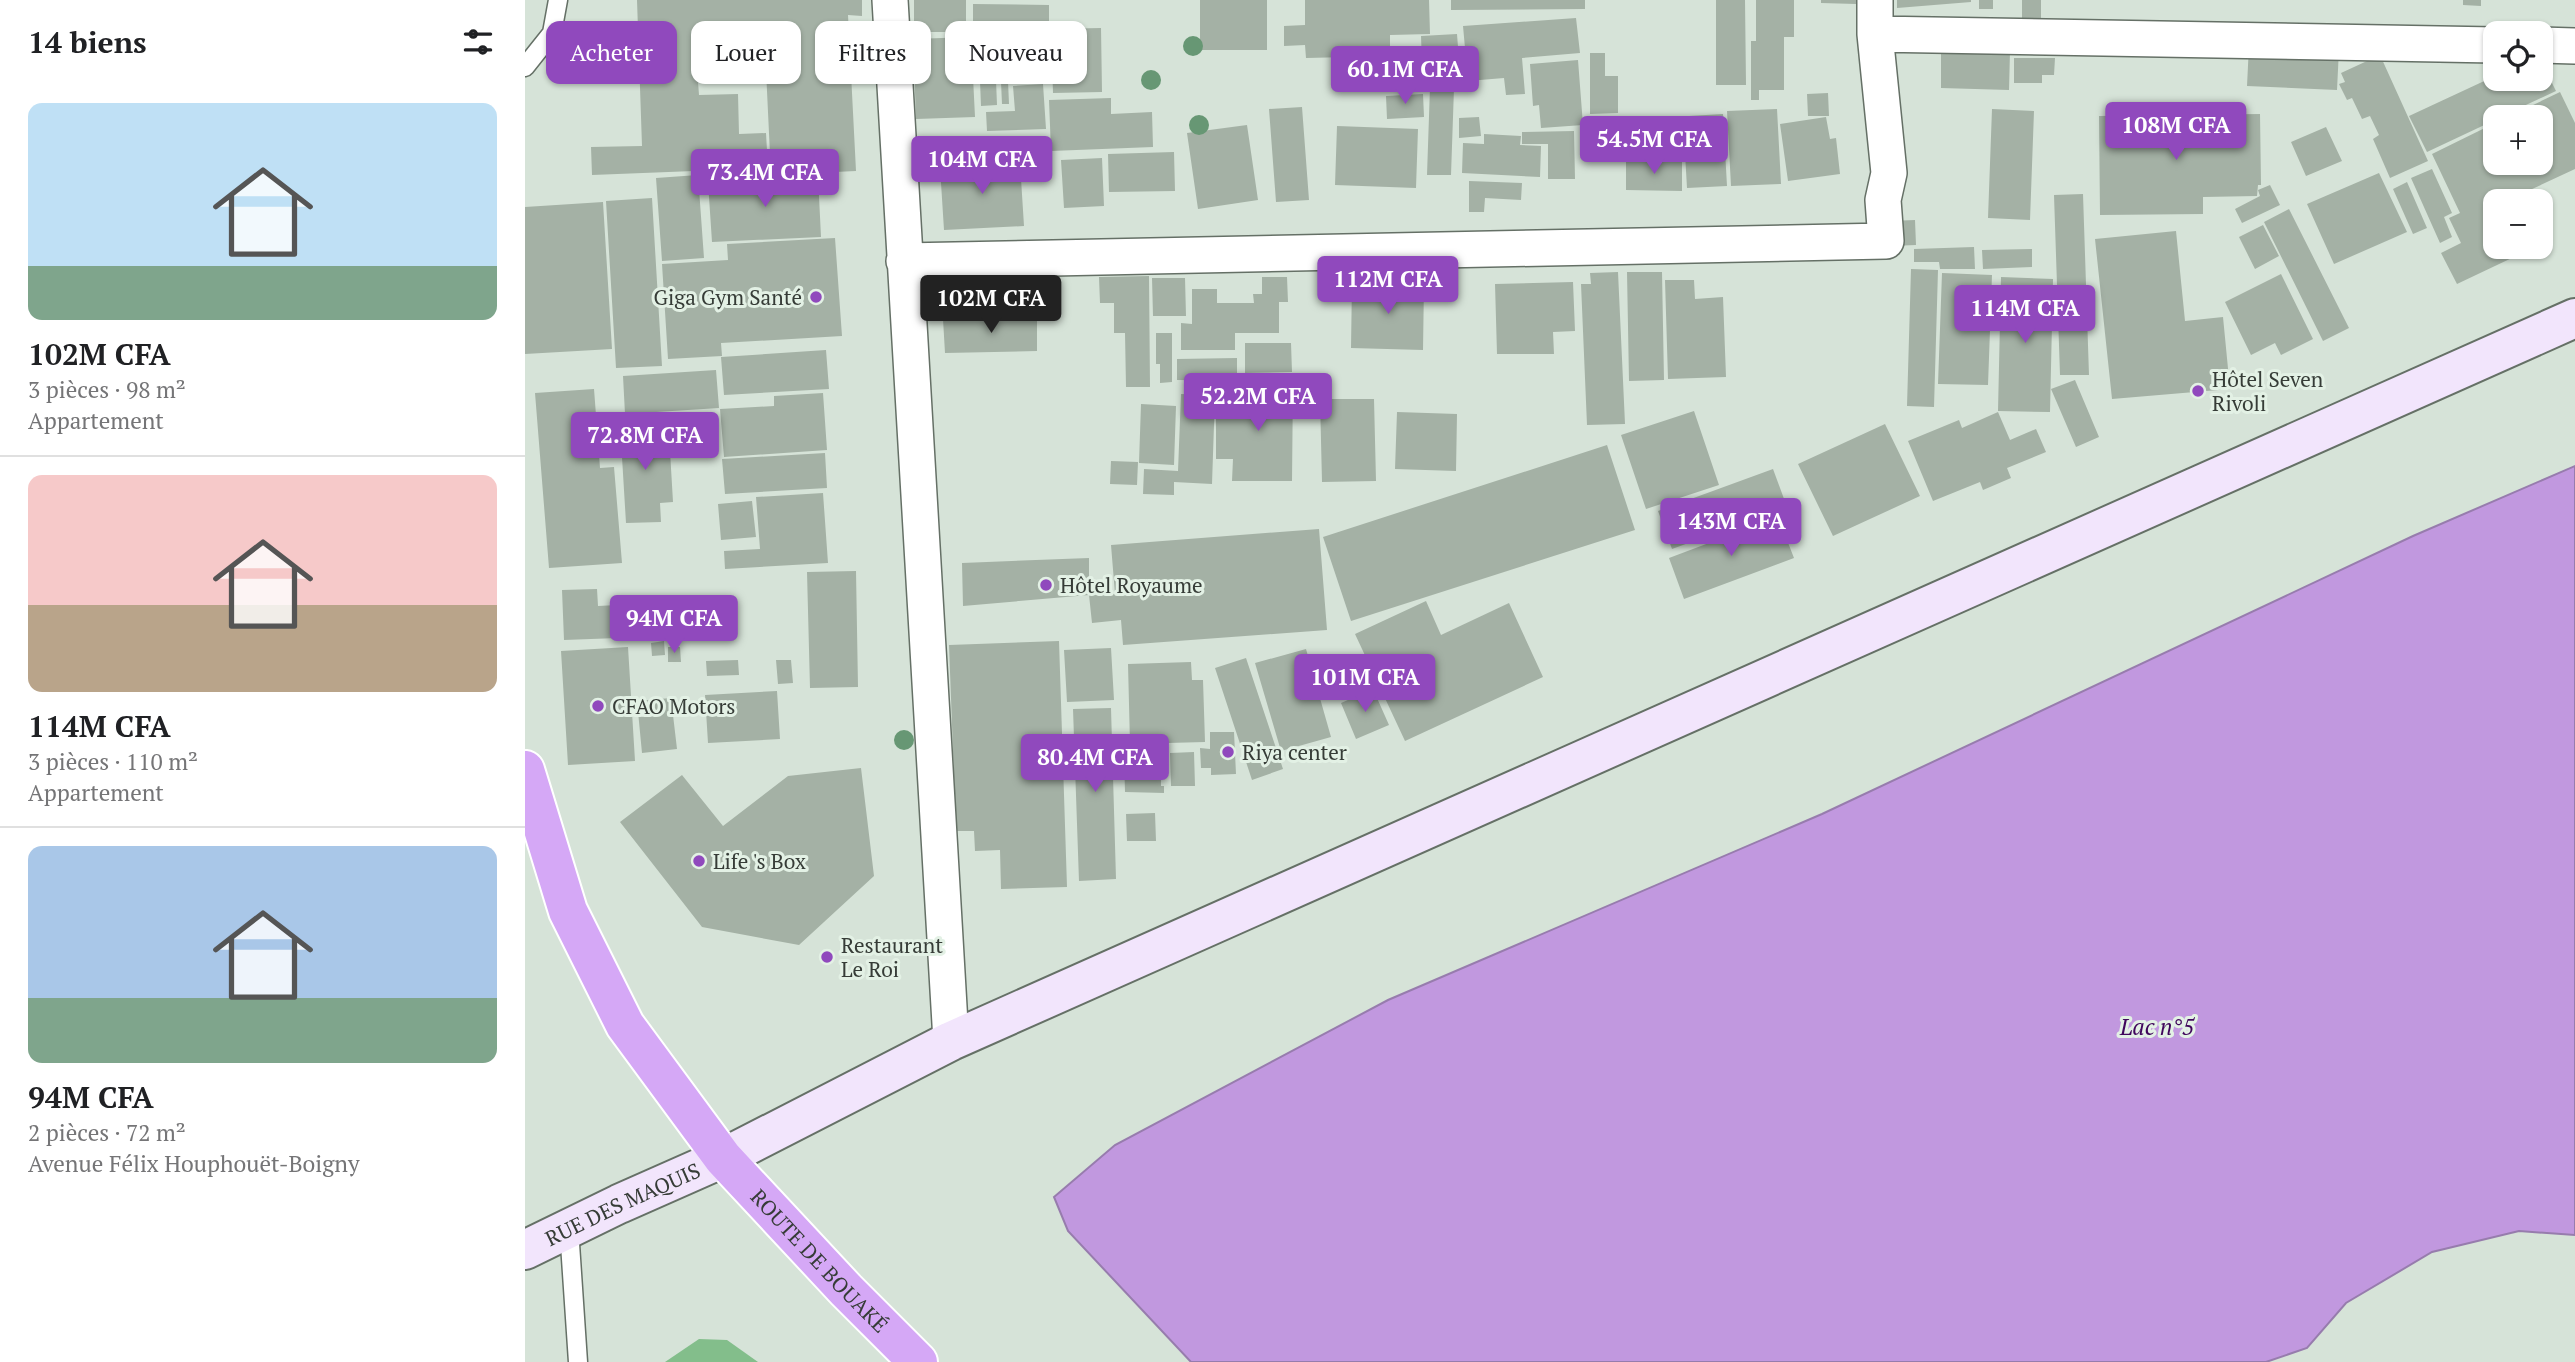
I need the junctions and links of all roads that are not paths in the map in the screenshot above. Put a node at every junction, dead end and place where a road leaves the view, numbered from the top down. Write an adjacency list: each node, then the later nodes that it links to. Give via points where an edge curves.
1 (558, 0): 7 (lane, via 552,33)
2 (890, 0): 8 (street)
3 (1875, 17): 4 (street); 8 (street, via 1889,173 1883,200 1886,241)
4 (2483, 44)
5 (2553, 45): 6 (street)
6 (2575, 46)
7 (525, 67)
8 (904, 261): 11 (street)
9 (2575, 317): 11 (street, RUE DES MAQUIS)
10 (525, 770): 12 (highway, ROUTE DE BOUAKÉ, via 568,911 625,1025)
11 (951, 1041): 12 (street, RUE DES MAQUIS)
12 (723, 1158): 13 (street, RUE DES MAQUIS); 16 (highway, ROUTE DE BOUAKÉ)
13 (569, 1229): 14 (street, RUE DES MAQUIS); 15 (lane)
14 (525, 1250)
15 (578, 1362)
16 (918, 1362)

